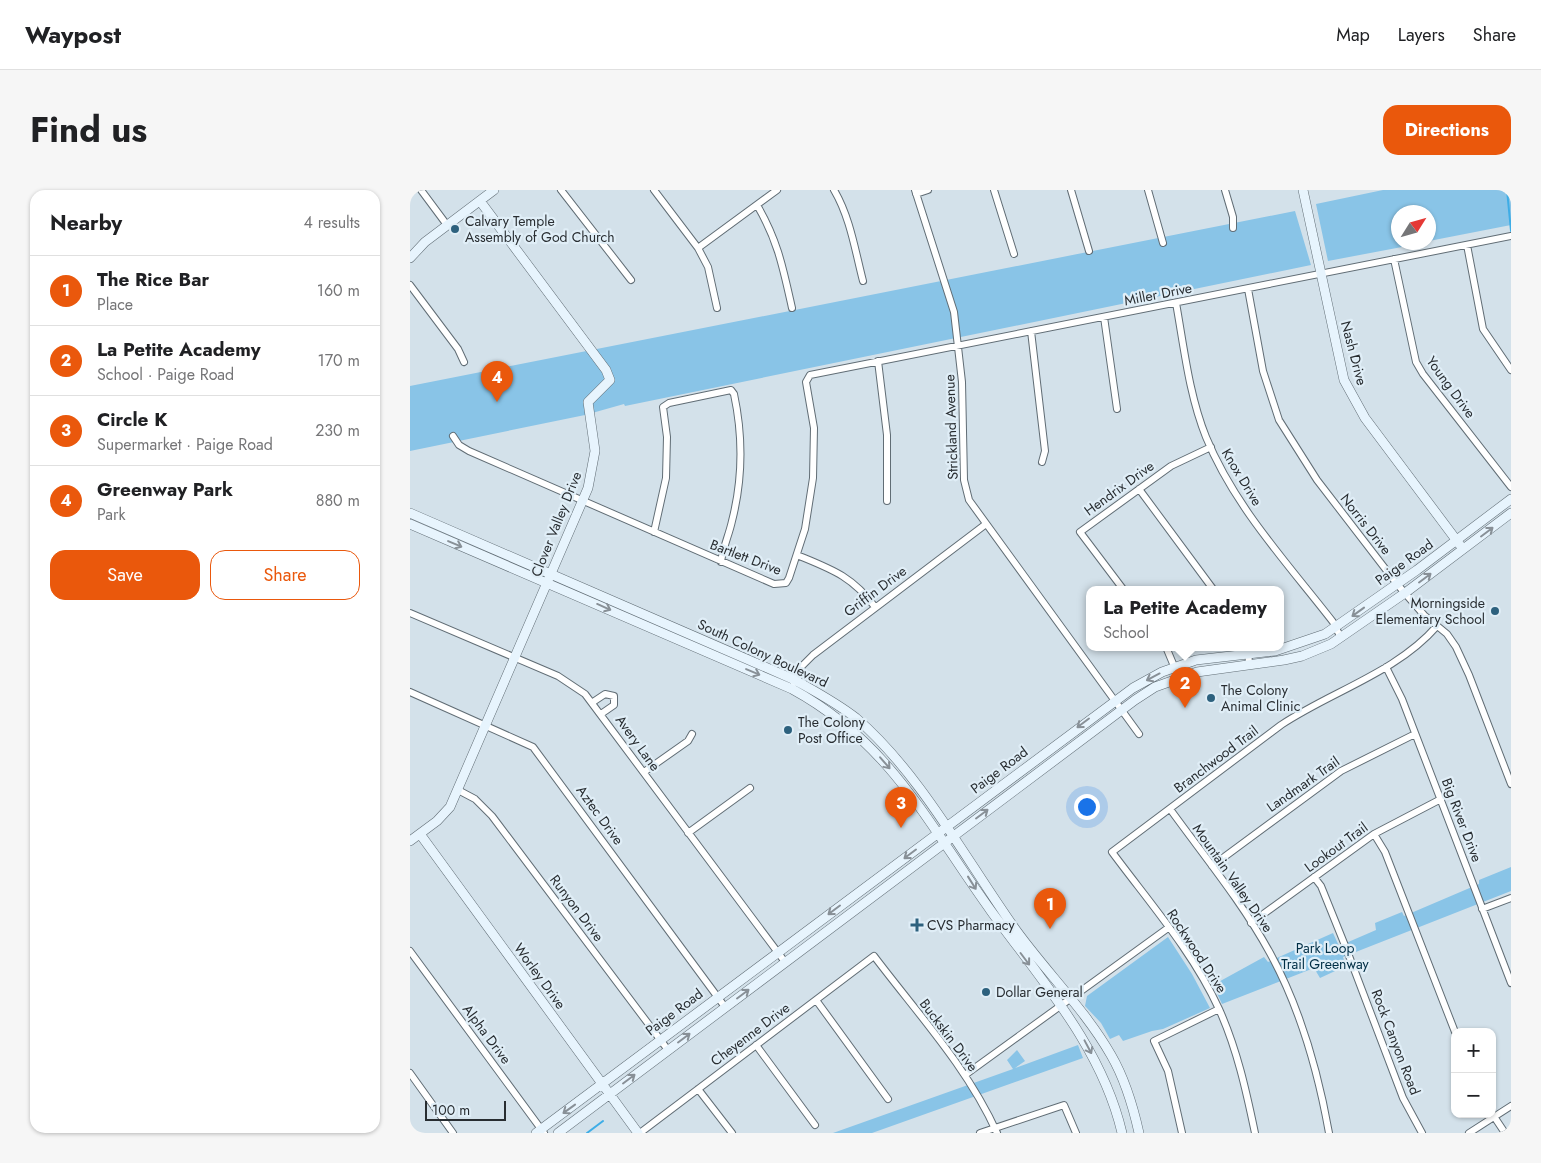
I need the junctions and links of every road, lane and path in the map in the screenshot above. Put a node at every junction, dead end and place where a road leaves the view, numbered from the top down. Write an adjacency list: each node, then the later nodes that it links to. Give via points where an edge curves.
1 (421, 190): 16 (street)
2 (494, 190): 14 (main road)
3 (561, 190): 27 (street)
4 (654, 190): 21 (street)
5 (777, 190): 15 (street)
6 (834, 190): 28 (street, via 850,228)
7 (928, 190): 13 (street)
8 (994, 190): 23 (street)
9 (1071, 190): 22 (street)
10 (1148, 190): 19 (street)
11 (1225, 190): 17 (street)
12 (1303, 190): 26 (main road, Nash Drive)
13 (916, 192): 36 (street, Strickland Avenue, via 954,312)
14 (480, 200): 16 (main road); 48 (main road, Clover Valley Drive, via 610,375 607,385 588,402 595,451 592,476)
15 (757, 205): 21 (street); 33 (street, via 779,250)
16 (447, 225): 24 (main road)
17 (1233, 228)
18 (1511, 236): 20 (street, Miller Drive)
19 (1163, 243)
20 (1467, 245): 25 (street, Miller Drive); 39 (street, via 1483,330)
21 (698, 248): 32 (street, via 708,267)
22 (1089, 251)
23 (1014, 254)
24 (410, 258)
25 (1394, 259): 26 (street, Miller Drive); 45 (street, Young Drive, via 1416,362)
26 (1322, 274): 30 (street, Miller Drive); 55 (main road, Nash Drive, via 1340,366 1355,404)
27 (631, 280)
28 (863, 281)
29 (410, 285): 38 (street, via 458,349)
30 (1248, 289): 31 (street, Miller Drive); 60 (street, Norris Drive, via 1263,370 1279,420 1317,480)
31 (1176, 303): 34 (street, Miller Drive); 43 (street, Knox Drive, via 1193,392)
32 (717, 308)
33 (792, 308)
34 (1104, 317): 35 (street, Miller Drive); 41 (street)
35 (1031, 331): 36 (street, Miller Drive); 44 (street, via 1045,451)
36 (959, 346): 37 (street, Miller Drive); 53 (street, Strickland Avenue, via 965,487 972,507)
37 (878, 361): 40 (street, Miller Drive); 49 (street, via 888,435)
38 (464, 362)
39 (1511, 370)
40 (810, 375): 57 (street, Bartlett Drive, via 806,382 814,428 814,465 808,511)
41 (1117, 409)
42 (453, 436): 48 (street, Bartlett Drive, via 469,451)
43 (1211, 447): 46 (street, Hendrix Drive, via 1171,466); 67 (street, Knox Drive, via 1255,522)
44 (1042, 462)
45 (1511, 487)
46 (1139, 489): 61 (street, Hendrix Drive, via 1080,532); 62 (street)
47 (1511, 499): 55 (main road, Paige Road)
48 (583, 501): 54 (street, Bartlett Drive); 59 (main road, Clover Valley Drive)
49 (887, 501)
50 (410, 513): 59 (main road, South Colony Boulevard)
51 (1511, 514): 56 (main road, Paige Road, one-way to 51)
52 (410, 524): 59 (main road, South Colony Boulevard, one-way to 59)
53 (986, 524): 64 (street, Griffin Drive); 79 (street, Strickland Avenue)
54 (654, 532): 58 (street, Bartlett Drive); 58 (street, via 666,478 667,438 663,407 731,390 740,436 740,478)
55 (1456, 540): 56 (main road, Nash Drive); 60 (main road, Paige Road)
56 (1463, 550): 63 (main road, Paige Road, one-way to 56)
57 (797, 555): 58 (street, Bartlett Drive, via 789,578 782,585); 64 (street, via 829,567 855,583)
58 (721, 562)
59 (549, 578): 72 (main road, Clover Valley Drive); 77 (main road, South Colony Boulevard)
60 (1397, 584): 63 (street, Norris Drive); 67 (main road, Paige Road, one-way to 67)
61 (1121, 586)
62 (1211, 586)
63 (1405, 593): 66 (street, Norris Drive); 68 (main road, Paige Road)
64 (875, 607): 77 (street, Griffin Drive, via 813,654)
65 (410, 612): 72 (street, Avery Lane)
66 (1437, 626): 75 (street, Branchwood Trail, via 1424,640); 93 (street, Norris Drive, via 1447,634 1461,655)
67 (1336, 628): 68 (street, Knox Drive); 69 (main road, Paige Road)
68 (1341, 638): 73 (main road, Paige Road, via 1302,656)
69 (1284, 647)
70 (1168, 651): 74 (street)
71 (1249, 651): 73 (street); 74 (main road, Paige Road)
72 (514, 658): 80 (street, Avery Lane, via 567,680); 85 (main road, Clover Valley Drive)
73 (1249, 665): 76 (main road, Paige Road, via 1214,668)
74 (1174, 667): 76 (street); 79 (main road, Paige Road, one-way to 79)
75 (1386, 667): 88 (street, Big River Drive); 97 (street, Branchwood Trail, via 1303,711)
76 (1178, 678): 82 (main road, Paige Road, via 1155,687)
77 (793, 684): 81 (main road, South Colony Boulevard); 84 (main road, South Colony Boulevard)
78 (410, 692): 85 (street, Aztec Drive)
79 (1115, 700): 82 (street, Strickland Avenue); 90 (main road, Paige Road, one-way to 90)
80 (593, 702): 83 (street, Avery Lane); 83 (street, via 605,694 614,696 614,705)
81 (839, 706): 84 (main road); 89 (main road, South Colony Boulevard, via 856,719)
82 (1122, 710): 87 (street, Strickland Avenue); 92 (main road, Paige Road)
83 (602, 714): 91 (street, Avery Lane)
84 (839, 718): 89 (main road, South Colony Boulevard)
85 (486, 725): 95 (main road, Clover Valley Drive); 123 (street, Aztec Drive, via 528,744 539,754)
86 (692, 734): 91 (street, via 688,742)
87 (1139, 734)
88 (1415, 734): 96 (street, Big River Drive); 107 (street, Landmark Trail, via 1341,771)
89 (871, 740): 98 (main road, South Colony Boulevard, via 901,766); 99 (main road, South Colony Boulevard, one-way to 99)
90 (1028, 765): 92 (main road); 98 (main road, Paige Road)
91 (644, 772): 100 (street, Avery Lane)
92 (1035, 775): 103 (main road, Paige Road, one-way to 92)
93 (1511, 784)
94 (750, 788): 100 (street)
95 (458, 790): 101 (main road, Clover Valley Drive, via 447,811); 130 (street, Runyon Drive, via 475,799 492,816)
96 (1441, 800): 102 (street, Lookout Trail); 114 (street, Big River Drive)
97 (1170, 809): 106 (street, Branchwood Trail); 107 (street, Mountain Valley Drive)
98 (946, 826): 99 (main road, Paige Road); 103 (main road, South Colony Boulevard)
99 (938, 832): 105 (main road, South Colony Boulevard); 109 (main road, Paige Road, one-way to 109)
100 (688, 833): 119 (street, Avery Lane)
101 (420, 834): 104 (main road, Clover Valley Drive); 135 (main road, Worley Drive)
102 (1374, 834): 108 (street, Lookout Trail); 129 (street, via 1385,852)
103 (953, 836): 105 (main road, Paige Road); 111 (main road, South Colony Boulevard)
104 (410, 841)
105 (945, 842): 110 (main road, Paige Road); 113 (main road, South Colony Boulevard, one-way to 113)
106 (1112, 852): 116 (street, Rockwood Drive)
107 (1212, 866): 115 (street, Mountain Valley Drive)
108 (1314, 877): 115 (street, Lookout Trail); 157 (street, Rock Canyon Road, via 1321,886 1346,948 1403,1098)
109 (873, 880): 110 (main road); 119 (main road, Paige Road, one-way to 119)
110 (882, 889): 121 (main road, Paige Road)
111 (989, 891): 113 (main road); 117 (main road, South Colony Boulevard)
112 (1511, 898): 114 (street)
113 (985, 903): 117 (main road, South Colony Boulevard)
114 (1482, 909): 122 (street, Big River Drive)
115 (1250, 923): 156 (street, Mountain Valley Drive, via 1270,952 1303,1031 1323,1097)
116 (1168, 928): 124 (street); 128 (street, Rockwood Drive)
117 (1016, 938): 124 (main road, South Colony Boulevard); 126 (main road, South Colony Boulevard, one-way to 126)
118 (410, 951): 145 (street, Alpha Drive)
119 (778, 952): 121 (street, Avery Lane); 123 (main road, Paige Road)
120 (874, 956): 125 (street, Cheyenne Drive); 134 (street, Buckskin Drive)
121 (785, 962): 127 (main road, Paige Road, one-way to 121)
122 (1511, 983)
123 (717, 996): 127 (street, Aztec Drive); 130 (main road, Paige Road)
124 (1072, 999): 126 (street); 153 (main road, South Colony Boulevard, via 1112,1056 1128,1093)
125 (816, 1000): 131 (street, Cheyenne Drive); 138 (street)
126 (1061, 1006): 134 (street); 152 (main road, South Colony Boulevard, one-way to 152, via 1082,1036 1100,1071)
127 (725, 1008): 132 (main road, Paige Road, one-way to 127)
128 (1219, 1009): 154 (street, via 1154,1041 1168,1071); 155 (street, Rockwood Drive, via 1234,1046)
129 (1453, 1028)
130 (660, 1040): 132 (street, Runyon Drive); 135 (main road, Paige Road)
131 (756, 1045): 136 (street, Cheyenne Drive); 143 (street)
132 (668, 1050): 137 (main road, Paige Road, one-way to 132)
133 (410, 1073): 146 (street)
134 (964, 1075): 144 (street, Buckskin Drive)
135 (602, 1084): 137 (main road, Worley Drive); 145 (main road, Paige Road, one-way to 145)
136 (698, 1089): 148 (street, Cheyenne Drive); 149 (street)
137 (610, 1094): 147 (main road, Paige Road); 148 (main road, Worley Drive)
138 (888, 1099)
139 (1511, 1106): 140 (street)
140 (1496, 1114)
141 (1489, 1118): 158 (street)
142 (1495, 1118): 159 (street)
143 (815, 1125)
144 (996, 1130): 150 (street); 151 (street, via 1064,1105)
145 (540, 1132)
146 (453, 1133)
147 (558, 1133)
148 (639, 1133)
149 (732, 1133)
150 (980, 1133)
151 (1076, 1133)
152 (1122, 1133)
153 (1139, 1133)
154 (1182, 1133)
155 (1255, 1133)
156 (1329, 1133)
157 (1422, 1133)
158 (1469, 1133)
159 (1505, 1133)

